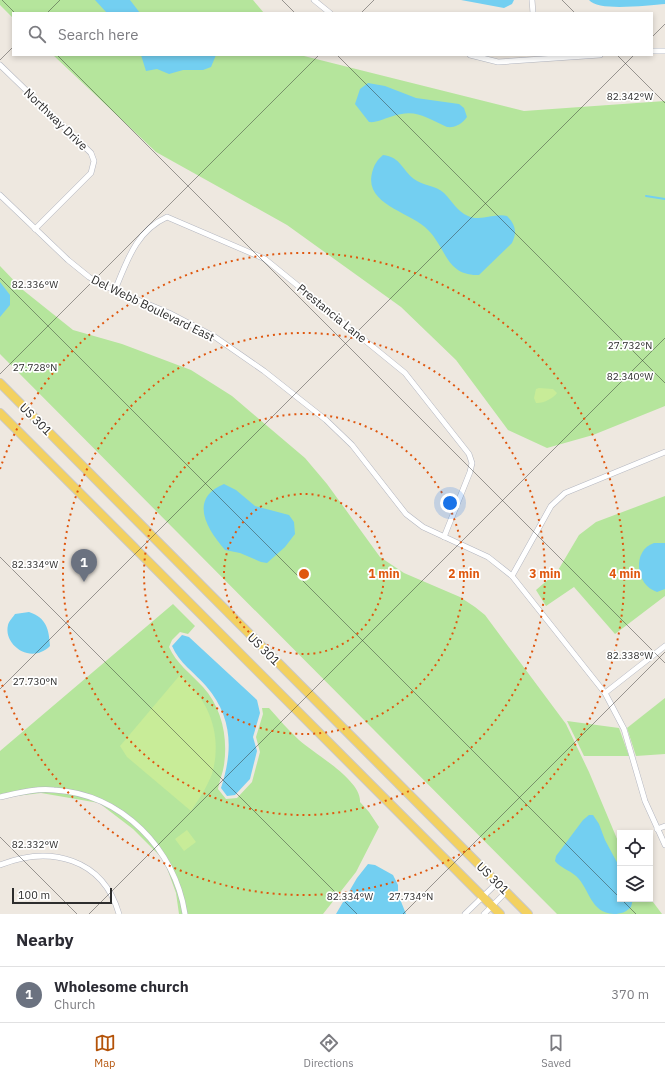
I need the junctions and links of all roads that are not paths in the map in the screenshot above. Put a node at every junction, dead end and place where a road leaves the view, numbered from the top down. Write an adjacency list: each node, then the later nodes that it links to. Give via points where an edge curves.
1 (314, 0): 3 (street)
2 (532, 0): 4 (street)
3 (329, 12)
4 (534, 12)
5 (653, 51): 6 (street)
6 (665, 51)
7 (474, 56): 9 (street, via 498,62)
8 (568, 56): 9 (street)
9 (536, 57)
10 (0, 65): 12 (street, Northway Drive, via 91,153 94,161 91,173)
11 (0, 195): 12 (street, Del Webb Boulevard East)
12 (36, 229): 13 (street, Del Webb Boulevard East, via 89,277)
13 (115, 290): 17 (street, Del Webb Boulevard East, via 169,313 215,337 264,371 326,420 352,445 406,514 423,527); 17 (street, Prestancia Lane, via 134,244 157,221 167,217 265,259 405,373 469,454 472,463 470,472)
14 (0, 383): 26 (main road, US 301 / US 301)
15 (0, 413): 28 (main road, US 301)
16 (665, 452): 18 (street, via 565,493 551,506)
17 (444, 536): 18 (street, Del Webb Boulevard East, via 488,557)
18 (512, 576): 20 (street, Del Webb Boulevard East)
19 (665, 646): 20 (street)
20 (604, 693): 23 (street, Del Webb Boulevard East, via 624,729 645,801)
21 (0, 797): 31 (street, via 35,790 55,790 102,802 123,814 143,830 159,848 178,882)
22 (665, 826): 23 (street)
23 (657, 829): 24 (street, Del Webb Boulevard East)
24 (665, 845)
25 (0, 865): 30 (street, via 15,859 53,855 74,860 93,873 108,890 116,901)
26 (497, 883): 27 (main road, US 301 / US 301); 28 (street)
27 (506, 892): 29 (street); 35 (main road, US 301 / US 301)
28 (483, 897): 29 (main road, US 301); 32 (street)
29 (492, 906): 33 (street); 34 (main road, US 301)
30 (119, 914)
31 (185, 914)
32 (465, 914)
33 (484, 914)
34 (500, 914)
35 (528, 914)

